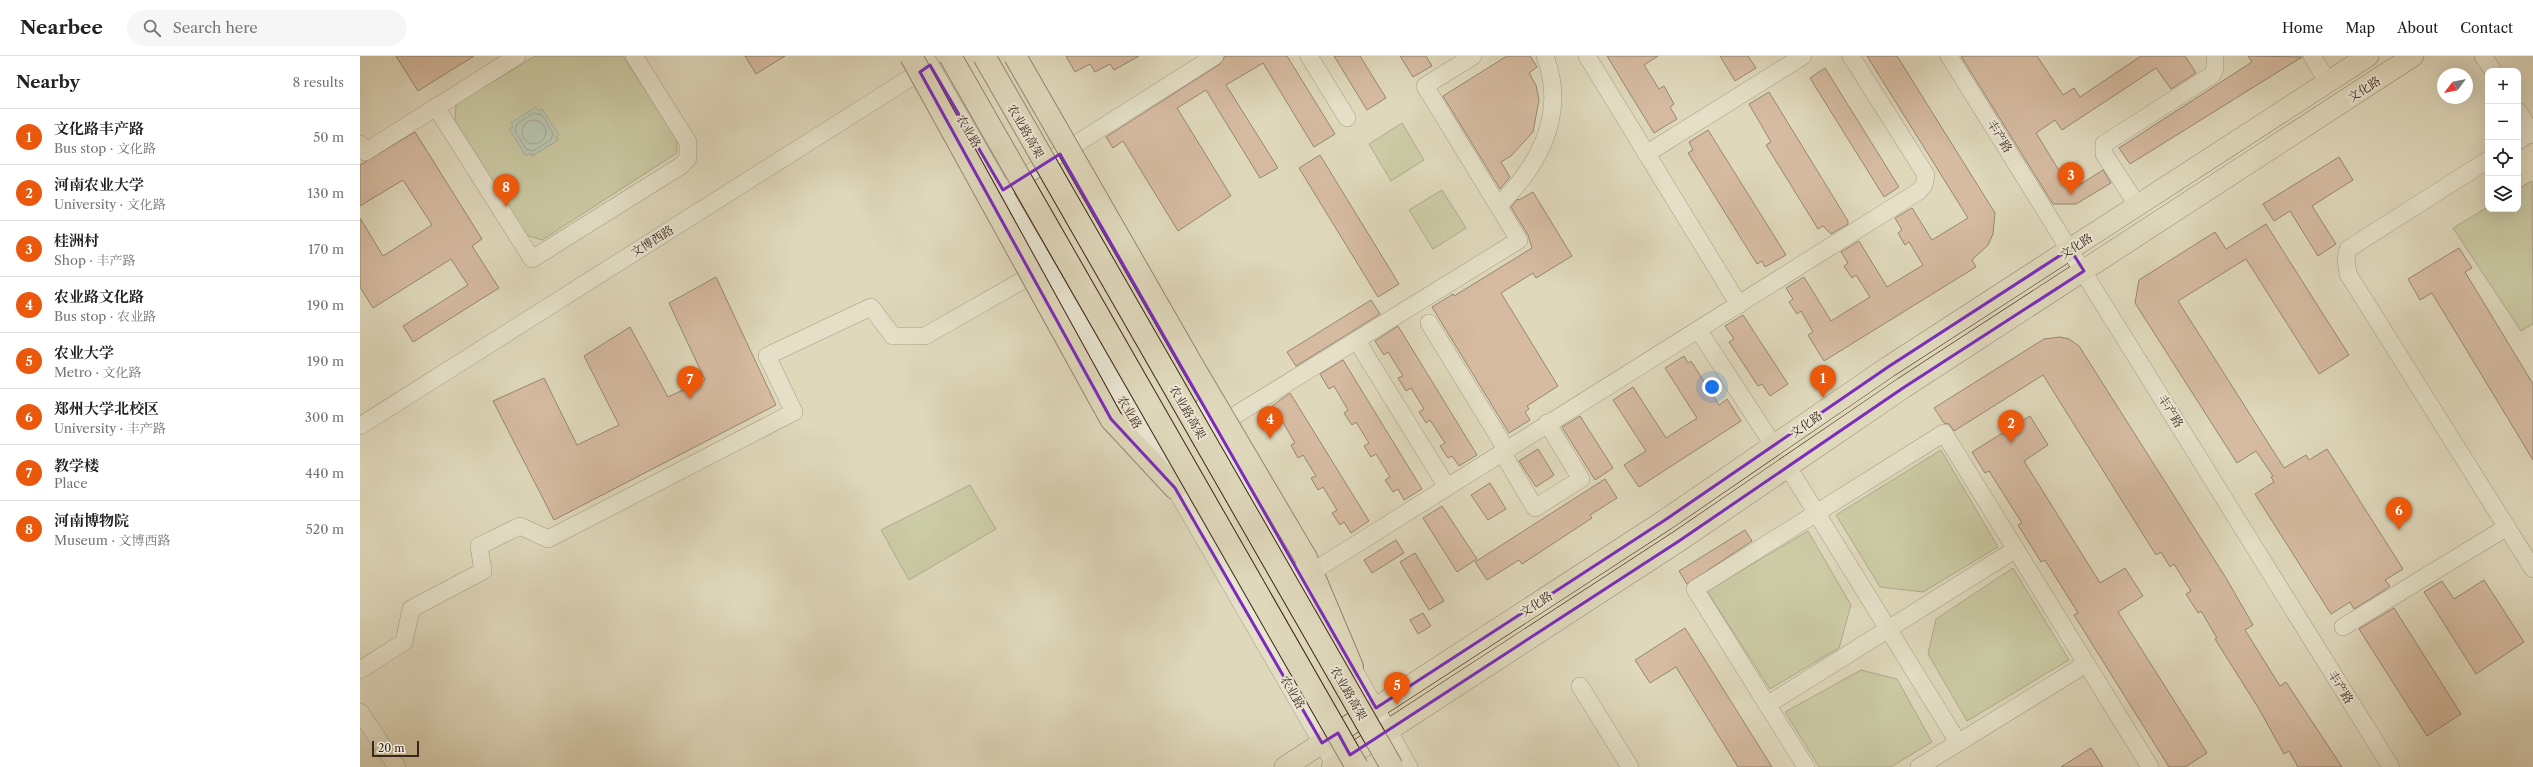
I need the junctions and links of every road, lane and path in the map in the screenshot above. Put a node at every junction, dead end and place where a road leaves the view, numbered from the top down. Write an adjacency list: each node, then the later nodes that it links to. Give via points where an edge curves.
1 (517, 56): 23 (street)
2 (634, 56): 23 (street, via 688,142 688,158 682,165 532,259)
3 (911, 56): 36 (highway, bridge)
4 (984, 56): 70 (highway, 农业路高架, bridge)
5 (1005, 56): 28 (street)
6 (1015, 56): 52 (highway, bridge)
7 (1215, 56): 28 (street)
8 (1309, 56): 24 (street)
9 (1473, 56): 32 (street, via 1425,86)
10 (1545, 56): 32 (street, via 1551,71 1555,97 1549,126 1541,151 1520,184)
11 (1586, 56): 29 (street)
12 (1804, 56): 29 (street)
13 (1851, 56): 37 (street, via 1926,175 1924,185 1919,191)
14 (1949, 56): 34 (street, 丰产路)
15 (2215, 56): 33 (street, via 2215,69 2212,75 2104,144 2104,154)
16 (2312, 56): 22 (street)
17 (2368, 56): 22 (main road, 文化路)
18 (2413, 56): 35 (main road, 文化路)
19 (2483, 56): 21 (street)
20 (937, 58): 31 (street, 农业路); 42 (street, 文博西路); 69 (highway, bridge)
21 (2491, 68)
22 (2328, 82): 33 (main road, 文化路)
23 (436, 107): 27 (street, via 365,152)
24 (1346, 118)
25 (2521, 118): 26 (street)
26 (2529, 135)
27 (360, 144)
28 (1060, 154): 31 (street); 43 (street)
29 (1646, 154): 37 (street)
30 (2485, 162): 50 (street, via 2348,249 2346,259 2348,274)
31 (1003, 190): 48 (street, 农业路)
32 (1499, 205): 40 (street, via 1519,240 1515,244)
33 (2138, 206): 34 (main road, 文化路)
34 (2070, 250): 35 (street, 丰产路); 44 (main road, 文化路, via 1888,367)
35 (2084, 271): 46 (main road, 文化路, via 1902,388); 76 (street, 丰产路)
36 (1032, 275): 48 (highway, bridge, via 1112,419); 58 (street, via 925,336 894,336 871,307 767,356 794,412 548,539 520,526 479,546 483,571 411,609 404,642)
37 (1739, 305): 39 (street)
38 (1428, 323): 45 (street)
39 (1699, 331): 41 (street); 44 (street)
40 (1357, 341): 43 (street); 47 (street)
41 (1547, 423): 45 (street); 45 (street, via 1581,478 1575,483 1535,508)
42 (360, 426)
43 (1216, 427): 57 (street)
44 (1774, 446): 61 (main road, 文化路)
45 (1504, 451): 47 (street)
46 (1788, 467): 49 (street); 63 (main road, 文化路)
47 (1447, 487): 52 (street)
48 (1175, 488): 65 (street, 农业路)
49 (1816, 513): 51 (street, via 1944,433); 55 (street); 60 (street, via 1695,589)
50 (2506, 527): 53 (street); 54 (street)
51 (2016, 549): 55 (street); 56 (street)
52 (1309, 565): 57 (highway)
53 (2533, 569)
54 (2343, 627)
55 (1889, 629): 60 (street); 64 (street)
56 (2086, 664): 64 (street); 75 (street)
57 (1352, 667): 61 (street)
58 (360, 670)
59 (1580, 686): 72 (street)
60 (1767, 705): 73 (street)
61 (1376, 708): 63 (street); 65 (main road, 文化路)
62 (360, 712): 67 (street)
63 (1388, 730): 66 (main road, 文化路); 71 (street)
64 (1958, 742): 74 (street)
65 (1322, 743): 66 (street, 农业路); 68 (main road, 文化路)
66 (1334, 766)
67 (397, 767)
68 (1285, 767)
69 (1357, 767)
70 (1392, 767)
71 (1409, 767)
72 (1630, 767)
73 (1806, 767)
74 (1919, 767)
75 (2150, 767)
76 (2391, 767)

